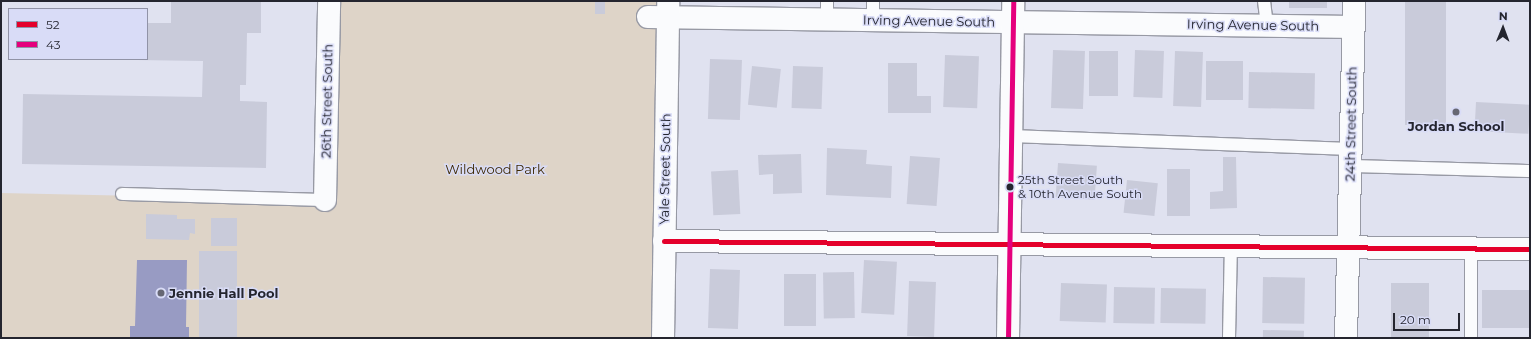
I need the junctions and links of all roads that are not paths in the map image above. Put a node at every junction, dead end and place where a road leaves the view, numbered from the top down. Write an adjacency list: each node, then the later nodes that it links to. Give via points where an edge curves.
1 (329, 1): 14 (street, 26th Street South)
2 (1264, 1): 8 (lane)
3 (1354, 1): 9 (street, 24th Street South)
4 (827, 10): 5 (street, Irving Avenue South); 6 (street, Irving Avenue South)
5 (873, 11): 7 (street, Irving Avenue South)
6 (661, 12): 15 (street, Yale Street South)
7 (1013, 12): 8 (street, Irving Avenue South); 10 (street)
8 (1267, 26): 9 (street, Irving Avenue South)
9 (1354, 27): 11 (street, 24th Street South)
10 (1011, 136): 11 (lane); 16 (street)
11 (1351, 158): 12 (lane); 18 (street, 24th Street South)
12 (1530, 171)
13 (122, 194): 14 (lane)
14 (325, 200)
15 (664, 241): 16 (street); 21 (street, Yale Street South)
16 (1010, 244): 17 (street); 22 (street)
17 (1231, 246): 18 (street); 23 (lane)
18 (1348, 247): 19 (street); 24 (street, 24th Street South)
19 (1471, 248): 20 (street); 25 (lane)
20 (1530, 249)
21 (663, 338)
22 (1008, 338)
23 (1229, 338)
24 (1346, 338)
25 (1471, 338)

